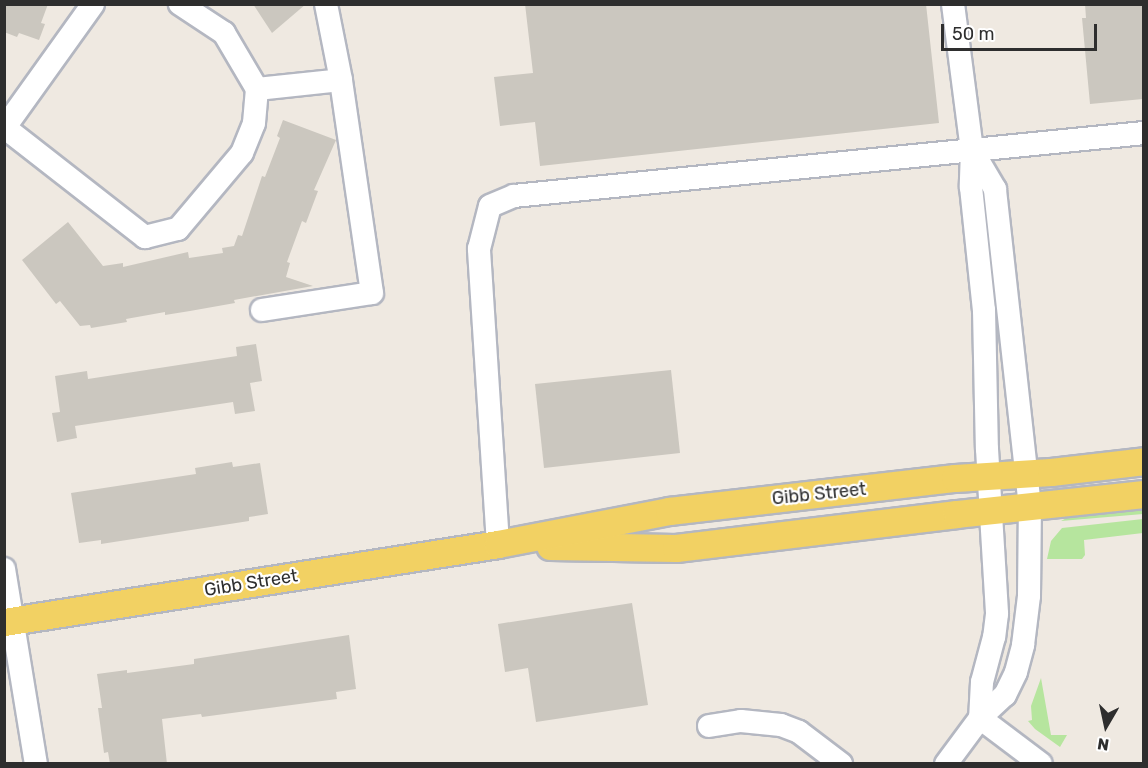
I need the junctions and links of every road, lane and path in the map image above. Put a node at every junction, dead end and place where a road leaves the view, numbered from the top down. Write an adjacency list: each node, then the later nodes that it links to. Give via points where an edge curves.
1 (93, 4): 6 (street, via 4,127 146,237 178,229 242,153 254,123)
2 (180, 4): 6 (street, via 224,33)
3 (326, 4): 5 (street)
4 (953, 4): 8 (street)
5 (340, 80): 6 (street); 9 (street, via 372,293)
6 (256, 89)
7 (1143, 133): 8 (street)
8 (972, 150): 11 (street, via 995,189); 12 (street, via 971,187 984,310); 16 (street, via 514,196 490,206 479,249)
9 (262, 310)
10 (1143, 461): 11 (main road, Gibb Street)
11 (1027, 474): 12 (main road, Gibb Street); 14 (street)
12 (989, 477): 15 (street); 16 (main road, Gibb Street, via 669,511)
13 (1143, 494): 14 (main road, Gibb Street)
14 (1030, 507): 15 (main road, Gibb Street); 19 (street, via 1029,596 1023,645 1005,695)
15 (992, 510): 16 (main road, Gibb Street, via 676,548); 19 (street, via 997,614 982,682)
16 (498, 544): 18 (main road, Gibb Street)
17 (4, 569): 18 (street)
18 (9, 621): 21 (street)
19 (980, 718): 23 (street); 24 (street)
20 (709, 726): 22 (street, via 741,721 781,725 798,732)
21 (36, 764)
22 (841, 764)
23 (946, 764)
24 (1041, 764)

